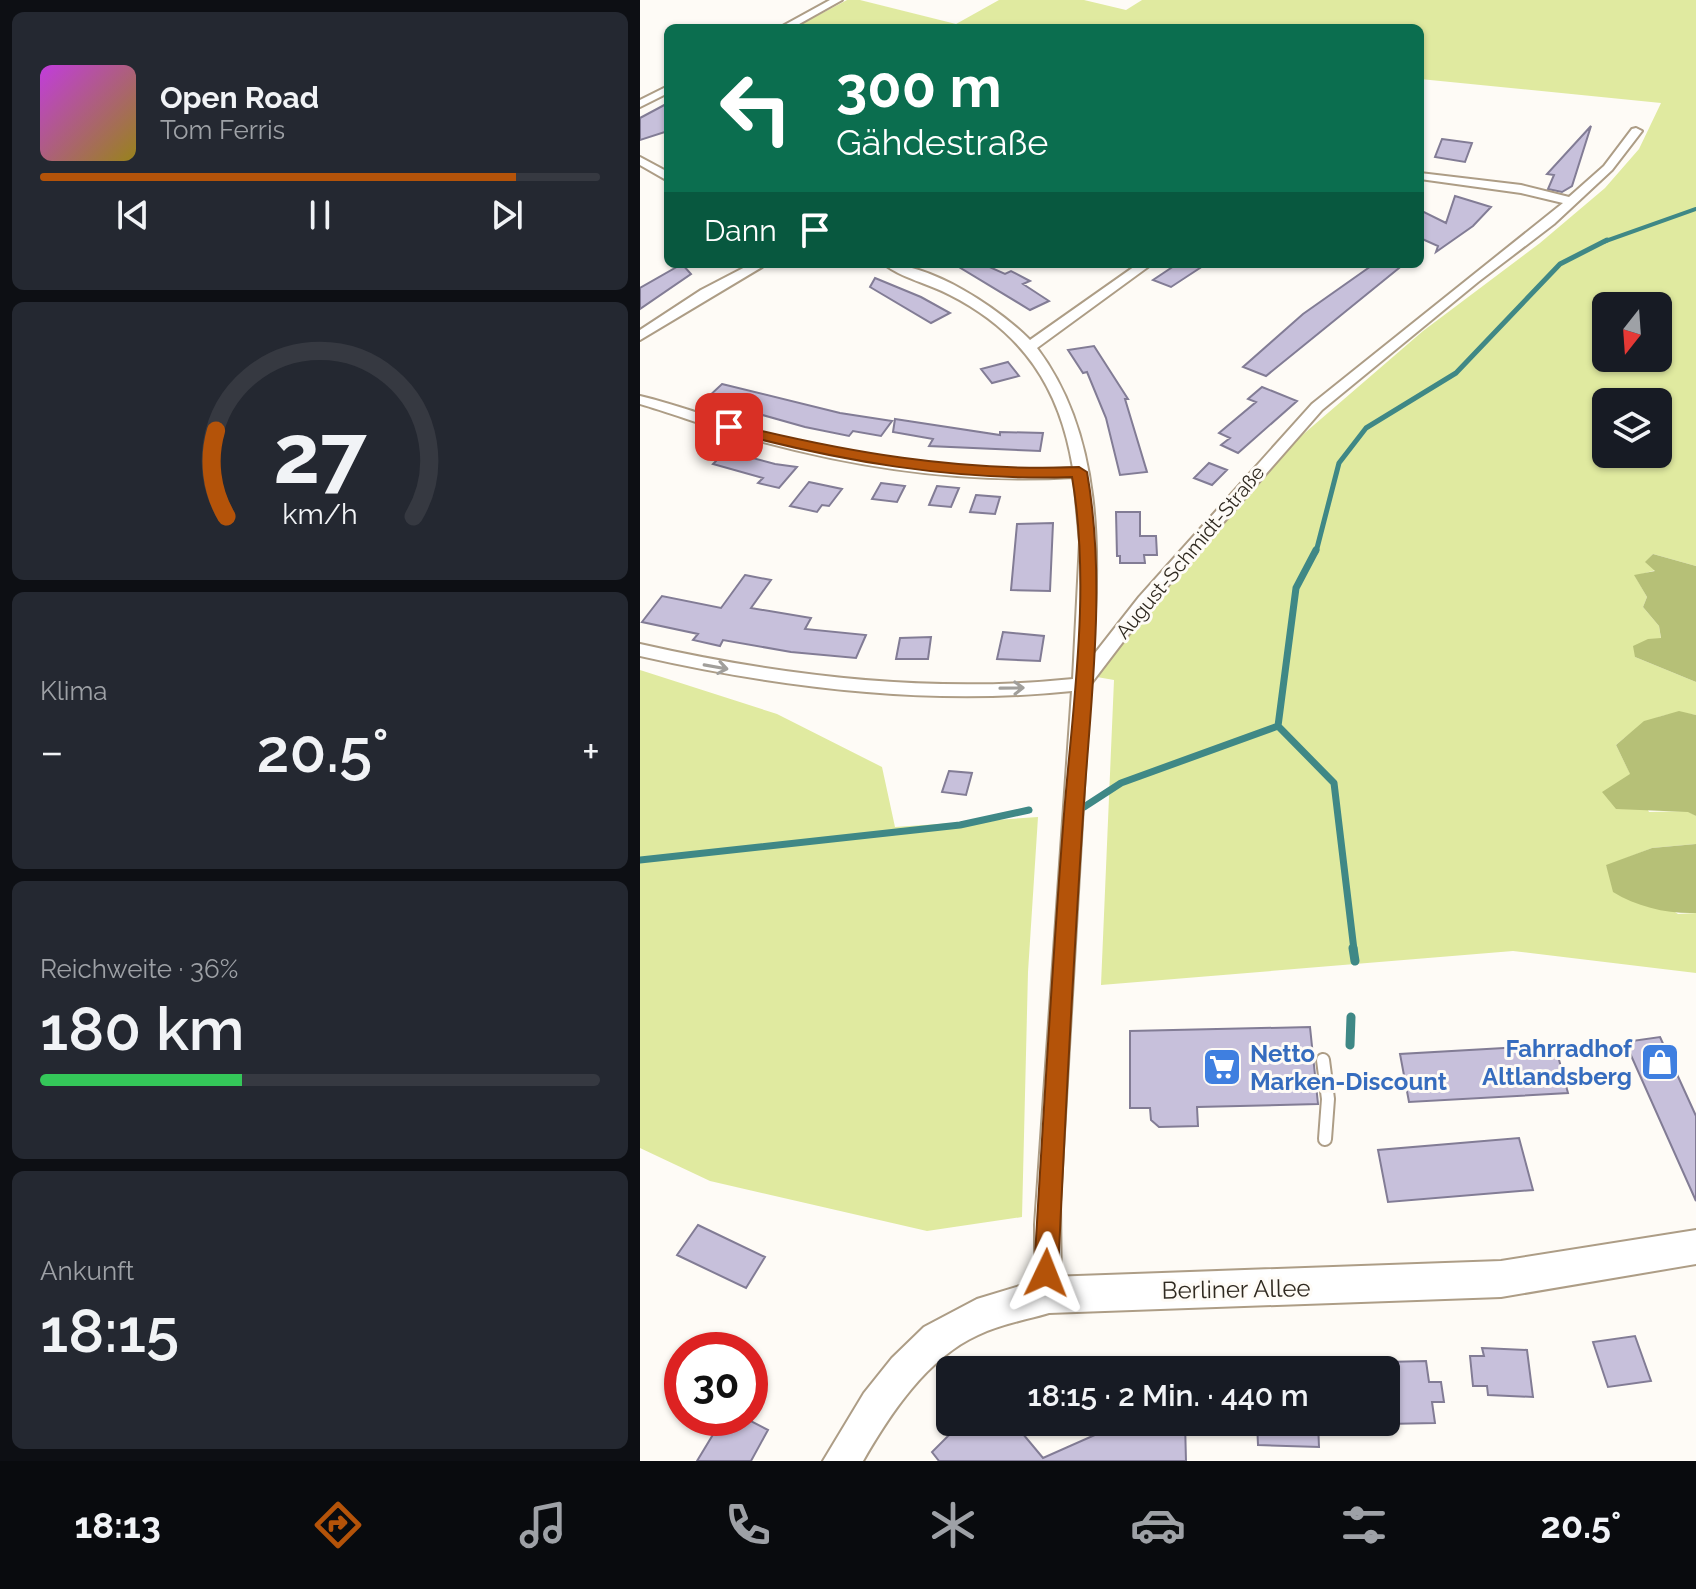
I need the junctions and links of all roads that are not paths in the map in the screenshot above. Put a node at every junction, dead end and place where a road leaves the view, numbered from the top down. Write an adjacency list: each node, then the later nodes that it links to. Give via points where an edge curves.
1 (837, 0): 2 (street)
2 (792, 24)
3 (664, 91): 4 (street)
4 (640, 104)
5 (1636, 131): 9 (street, August-Schmidt-Straße, via 1608,168)
6 (640, 160): 7 (street)
7 (664, 175)
8 (1424, 177): 9 (street)
9 (1572, 201): 18 (street, August-Schmidt-Straße, via 1317,407 1145,601)
10 (754, 268): 13 (street)
11 (899, 268): 14 (street, via 970,300)
12 (1140, 268): 14 (street)
13 (640, 336)
14 (1029, 347): 16 (street, via 1064,409)
15 (640, 400): 16 (street, via 754,435 853,457 1002,473)
16 (1079, 472): 18 (street, via 1090,587)
17 (640, 650): 18 (street, one-way to 18, via 750,673 876,687)
18 (1081, 684): 22 (street, via 1048,1227)
19 (1323, 1060): 20 (lane, via 1328,1099)
20 (1325, 1139)
21 (1696, 1247): 22 (street, Berliner Allee, via 1501,1279)
22 (1049, 1295): 23 (street, Berliner Allee, via 985,1314 931,1345 889,1393)
23 (842, 1461)

